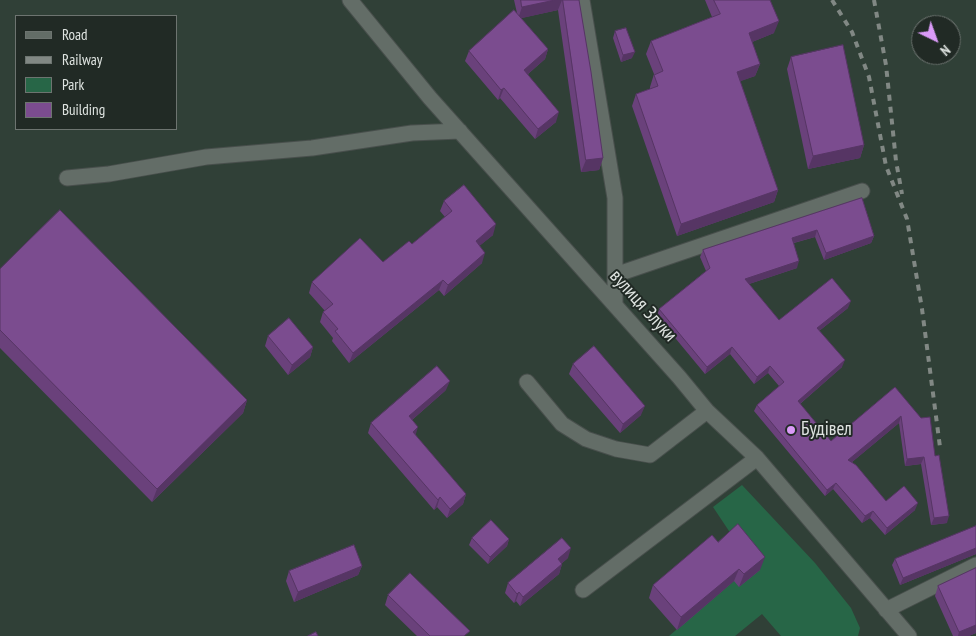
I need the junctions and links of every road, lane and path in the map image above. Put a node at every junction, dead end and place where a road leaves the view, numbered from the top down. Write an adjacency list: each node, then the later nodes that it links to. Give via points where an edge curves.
1 (350, 0): 3 (street, вулиця Злуки)
2 (582, 0): 6 (street, via 615,198)
3 (460, 131): 4 (street, via 412,133 312,148 206,157); 7 (street, вулиця Злуки)
4 (67, 178)
5 (862, 191): 6 (street)
6 (615, 275): 7 (street)
7 (614, 305): 9 (street, вулиця Злуки)
8 (527, 382): 9 (street, via 562,424 586,439 650,455)
9 (707, 410): 10 (street, вулиця Злуки)
10 (757, 458): 12 (street); 13 (street, вулиця Злуки)
11 (976, 565): 13 (street)
12 (583, 590)
13 (886, 610): 14 (street, вулиця Злуки)
14 (909, 636)

